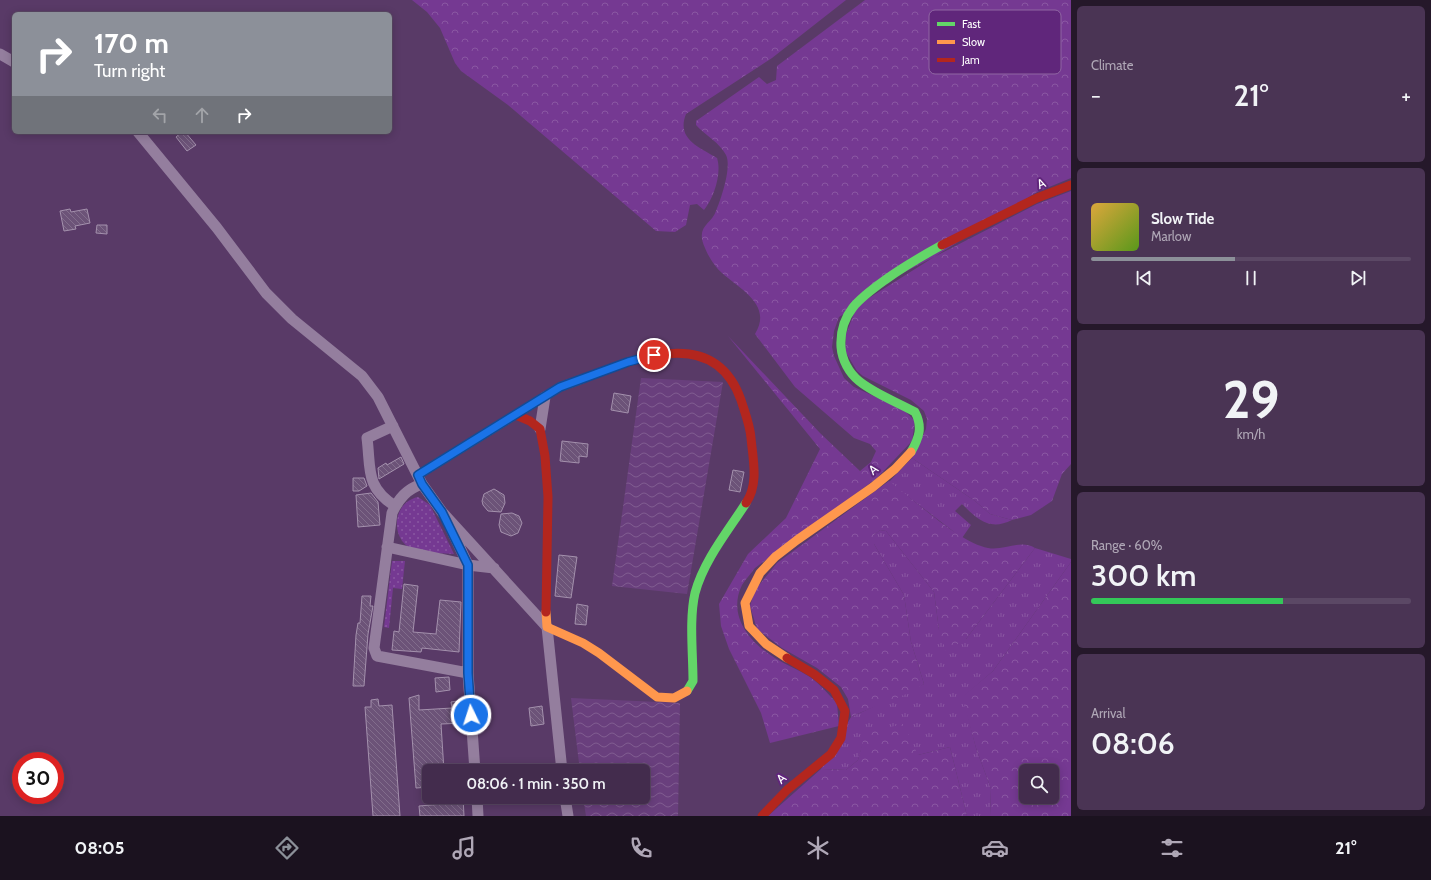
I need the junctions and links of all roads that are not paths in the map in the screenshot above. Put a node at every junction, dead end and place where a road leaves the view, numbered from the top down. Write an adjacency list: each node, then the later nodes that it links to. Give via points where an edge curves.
1 (0, 54): 2 (street)
2 (12, 61)
3 (140, 134): 7 (street, via 217,228 266,293 292,319 362,376 378,397)
4 (1071, 185): 23 (street, A, via 1036,199 936,248 891,275 861,297 849,312 839,342 844,362 859,381 914,412 921,426 920,435 904,459 881,481 811,529 773,559 746,595 746,618 754,633 778,653 826,681 839,695 846,715 844,732 834,750 822,764 787,790)
5 (545, 397): 6 (street); 8 (street); 15 (street, via 560,387 654,355 681,352 708,358 725,372 736,387 750,427 755,478 749,499 700,578 693,612 692,681 685,694 673,699 657,697 599,653)
6 (516, 416): 8 (street); 9 (street)
7 (393, 426): 9 (street); 10 (street, via 367,438 373,486 382,497)
8 (540, 429): 15 (street, via 549,495 544,599)
9 (420, 479): 10 (street); 11 (street)
10 (395, 506): 12 (street)
11 (442, 512): 13 (street); 14 (street)
12 (387, 547): 13 (street); 16 (street, via 374,648 377,656)
13 (468, 565): 14 (street); 16 (street)
14 (494, 568): 15 (street)
15 (547, 627): 18 (street)
16 (468, 673): 17 (street)
17 (474, 764)
18 (561, 764)
19 (477, 804): 21 (street)
20 (566, 804): 22 (street)
21 (478, 816)
22 (568, 816)
23 (762, 816)

